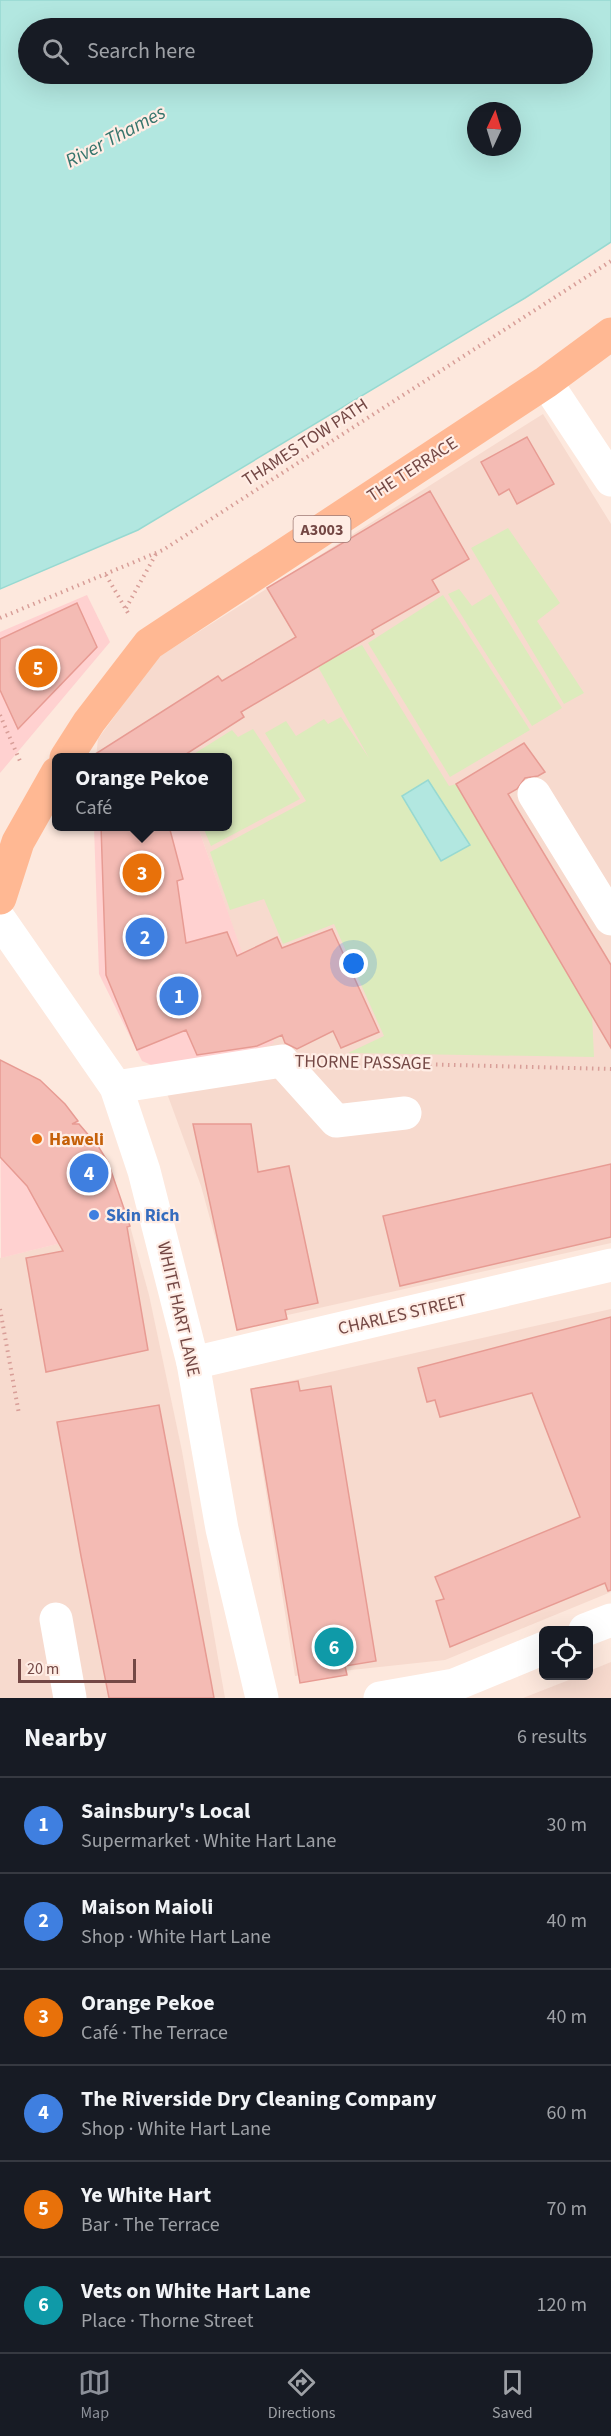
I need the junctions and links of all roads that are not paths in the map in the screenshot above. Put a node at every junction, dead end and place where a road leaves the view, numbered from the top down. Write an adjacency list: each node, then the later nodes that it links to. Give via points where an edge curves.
1 (611, 334): 2 (main road, THE TERRACE / A3003)
2 (546, 382): 3 (street); 4 (main road, THE TERRACE / A3003, via 149,644)
3 (607, 465)
4 (69, 753)
5 (52, 780): 7 (main road, via 13,855)
6 (534, 794): 8 (street)
7 (0, 898)
8 (611, 919)
9 (0, 920): 10 (street, WHITE HART LANE)
10 (116, 1087): 11 (street, THORNE PASSAGE, via 282,1061 336,1121); 13 (street, WHITE HART LANE, via 144,1171)
11 (405, 1113)
12 (611, 1265): 13 (street, CHARLES STREET)
13 (193, 1363): 19 (street, WHITE HART LANE, via 222,1529)
14 (56, 1618): 18 (street)
15 (611, 1620): 16 (street)
16 (593, 1627)
17 (539, 1650): 20 (street, via 454,1685)
18 (70, 1698)
19 (262, 1698)
20 (380, 1698)

